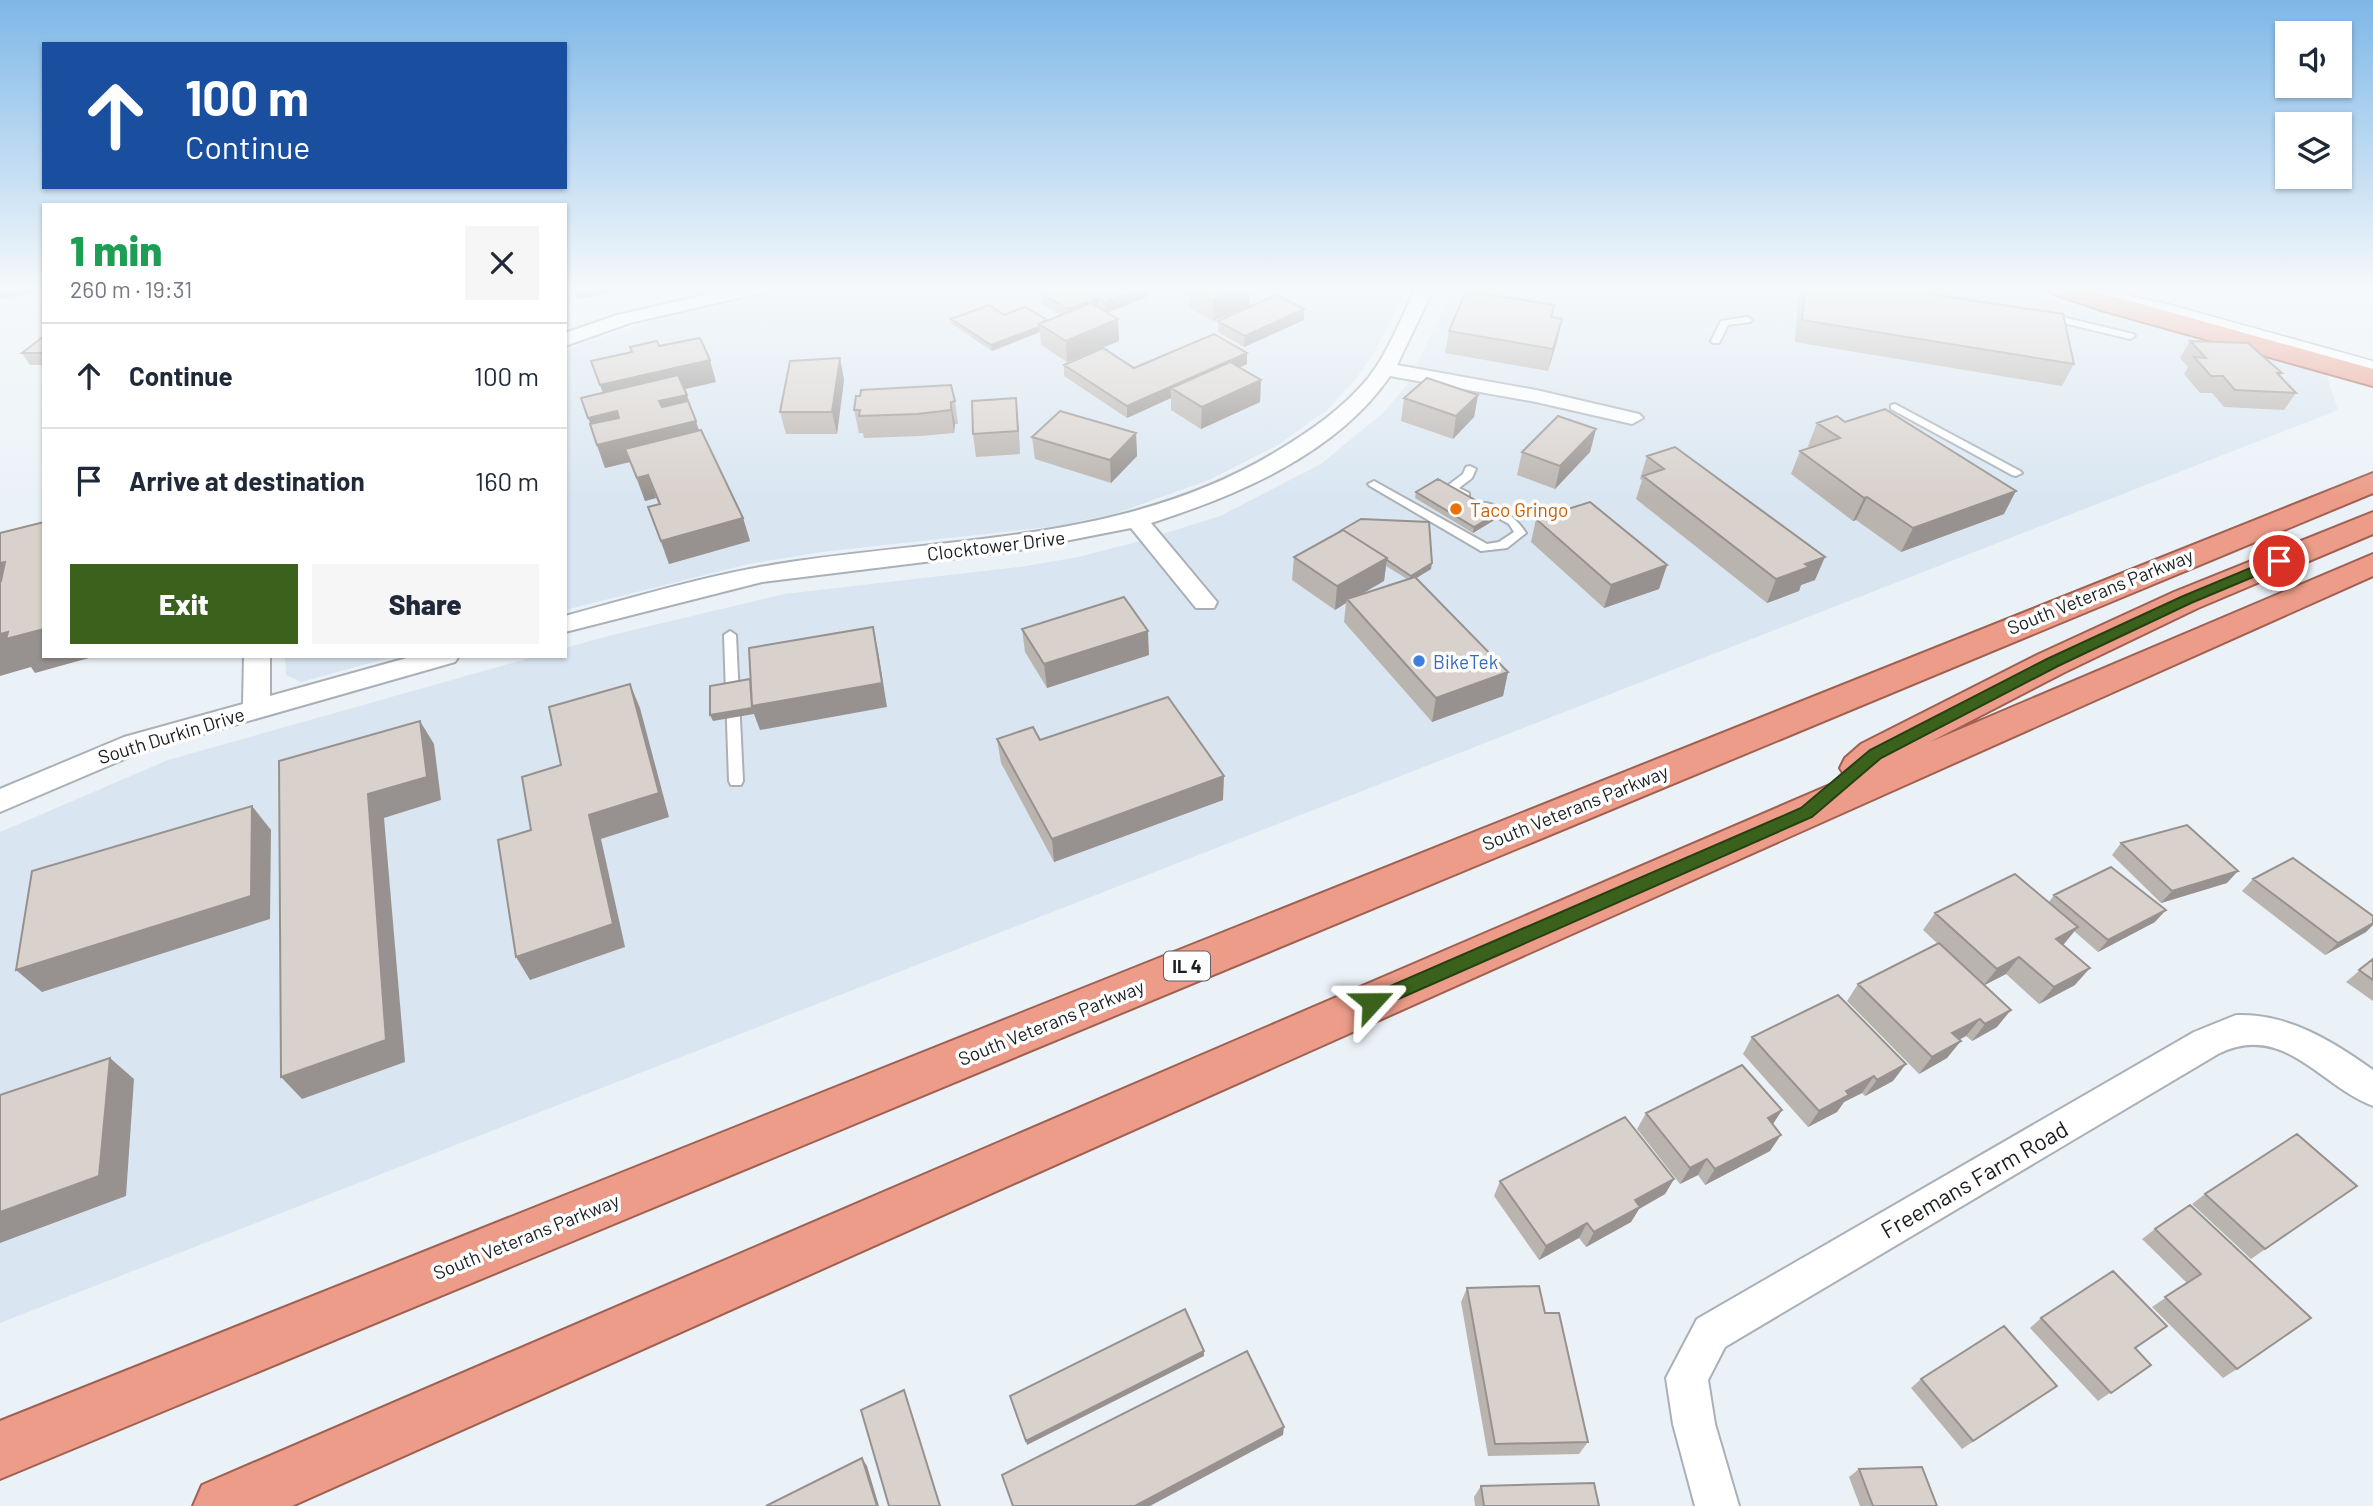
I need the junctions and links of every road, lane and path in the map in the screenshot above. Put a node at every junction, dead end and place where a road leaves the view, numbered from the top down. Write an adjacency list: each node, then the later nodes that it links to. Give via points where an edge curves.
1 (1389, 358): 4 (street, Clocktower Drive)
2 (2302, 358): 6 (highway)
3 (2335, 358): 5 (street)
4 (1384, 369): 8 (street); 13 (street, Clocktower Drive, via 1343,415 1289,455 1233,485)
5 (2373, 369)
6 (2373, 378)
7 (1895, 407): 10 (lane)
8 (1632, 418)
9 (1470, 469): 12 (lane, via 1468,477 1451,488 1513,522 1520,534 1503,545 1485,548)
10 (2015, 473)
11 (2373, 482): 28 (highway, South Veterans Parkway / IL 4)
12 (1374, 484)
13 (1136, 520): 17 (street); 18 (street, Clocktower Drive, via 1016,545 826,564 744,578)
14 (2373, 522): 26 (highway, via 2186,600 2029,675 1875,754)
15 (2373, 564): 23 (highway)
16 (2373, 586): 23 (highway, via 2013,748)
17 (1205, 601)
18 (567, 623)
19 (730, 635): 24 (lane)
20 (257, 658): 22 (street, South Durkin Drive)
21 (439, 658): 22 (street)
22 (256, 709): 25 (street, South Durkin Drive, via 134,744)
23 (1908, 767): 26 (highway)
24 (736, 781)
25 (0, 801)
26 (1807, 812): 29 (highway)
27 (2373, 1090): 30 (street, Freemans Farm Road, via 2312,1049 2267,1031 2235,1030 1711,1333 1687,1378 1694,1424)
28 (0, 1450)
29 (223, 1506)
30 (1717, 1506)

